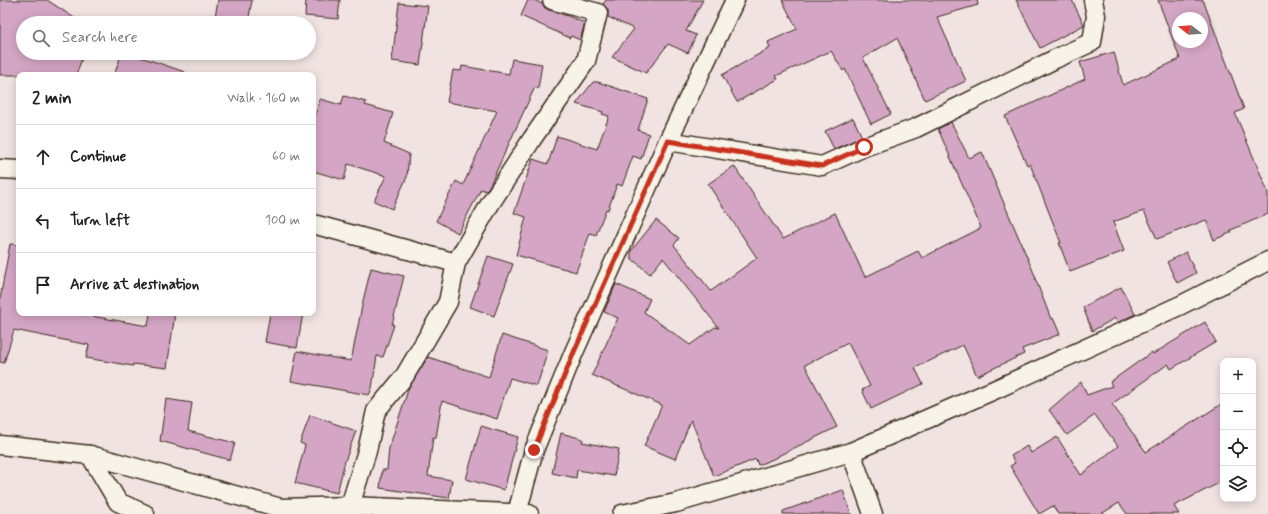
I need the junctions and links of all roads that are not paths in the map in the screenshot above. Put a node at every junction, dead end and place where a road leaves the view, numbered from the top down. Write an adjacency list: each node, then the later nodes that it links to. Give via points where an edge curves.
1 (552, 0): 9 (street, via 598,13 586,61 494,198)
2 (736, 0): 4 (street)
3 (1093, 0): 4 (street, via 1096,16 1092,42 916,128 822,166)
4 (668, 141): 15 (street, via 574,352 534,450)
5 (0, 169): 6 (street)
6 (16, 170)
7 (316, 225): 9 (street)
8 (1268, 261): 11 (street, via 1174,308)
9 (456, 263): 13 (street, via 448,302 404,377 376,411 367,452)
10 (0, 445): 12 (street)
11 (851, 452): 16 (street, via 676,503); 17 (street)
12 (90, 455): 13 (street, via 281,508); 14 (street, via 118,502)
13 (350, 506): 15 (street)
14 (145, 514)
15 (523, 514)
16 (622, 514)
17 (873, 514)

